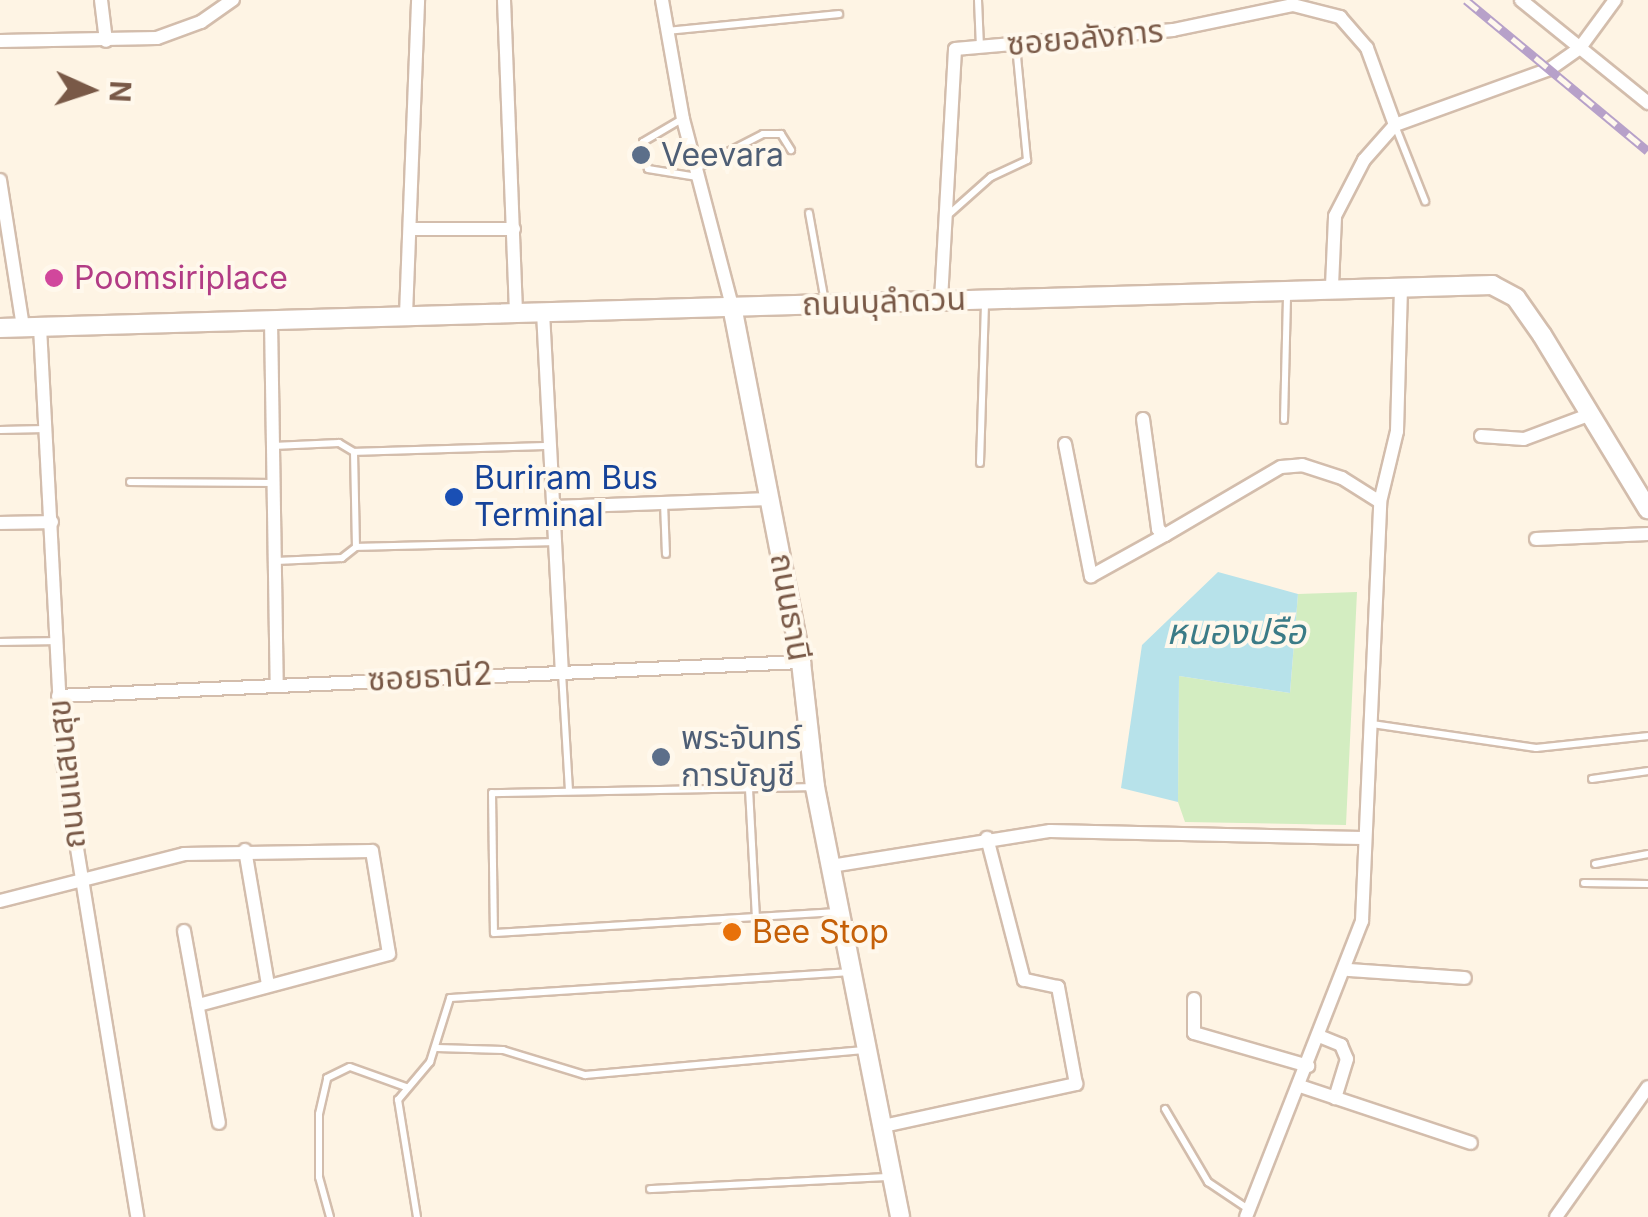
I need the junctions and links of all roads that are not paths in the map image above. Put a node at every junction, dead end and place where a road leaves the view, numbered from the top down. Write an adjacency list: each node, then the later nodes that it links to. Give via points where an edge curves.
1 (101, 0): 12 (street)
2 (233, 0): 12 (street, via 201,22 158,38)
3 (418, 0): 25 (street)
4 (504, 0): 26 (street)
5 (662, 0): 10 (street, ถนนธานี)
6 (978, 0): 14 (lane)
7 (1521, 0): 15 (street)
8 (1615, 0): 15 (street)
9 (839, 14): 10 (lane)
10 (666, 32): 17 (street, ถนนธานี)
11 (0, 41): 12 (street)
12 (106, 41)
13 (1016, 44): 14 (street, ซอยอลังการ); 18 (street, ซอยอลังการ, via 1174,30 1293,4 1340,16 1366,48); 24 (lane, via 1027,160 991,177)
14 (980, 48): 24 (street, ซอยอลังการ, via 955,49)
15 (1579, 49): 16 (street); 18 (street, via 1550,69)
16 (1648, 103)
17 (683, 119): 20 (street, ถนนธานี); 20 (lane, via 643,142 648,169)
18 (1395, 125): 22 (lane); 27 (street, via 1364,160 1335,216)
19 (791, 150): 20 (lane, via 780,134 764,134)
20 (697, 173): 33 (street, ถนนธานี)
21 (0, 180): 38 (street, ถนนแสนสุข)
22 (1425, 201)
23 (809, 213): 32 (lane)
24 (946, 216): 31 (street, ซอยอลังการ)
25 (410, 229): 26 (street); 36 (street)
26 (514, 230): 35 (street)
27 (1332, 286): 28 (street, ถนนบุลำดวน); 29 (street, ถนนบุลำดวน)
28 (1400, 286): 40 (street, ถนนบุลำดวน, via 1492,285 1516,298); 54 (street, via 1396,431)
29 (1288, 287): 30 (street, ถนนบุลำดวน); 42 (lane)
30 (985, 298): 31 (street, ถนนบุลำดวน); 50 (lane)
31 (942, 300): 32 (street, ถนนบุลำดวน)
32 (825, 304): 33 (street, ถนนบุลำดวน)
33 (732, 306): 34 (street, ถนนบุลำดวน); 53 (street, ถนนธานี)
34 (543, 312): 35 (street, ถนนบุลำดวน); 48 (street)
35 (516, 313): 36 (street, ถนนบุลำดวน)
36 (406, 315): 37 (street, ถนนบุลำดวน)
37 (271, 320): 38 (street, ถนนบุลำดวน); 47 (street)
38 (31, 327): 39 (street, ถนนบุลำดวน); 43 (street, ถนนแสนสุข)
39 (0, 328)
40 (1590, 414): 45 (street, via 1524,439); 57 (street, ถนนบุลำดวน)
41 (1143, 419): 61 (street, via 1158,529)
42 (1284, 420)
43 (46, 429): 44 (lane); 58 (street, ถนนแสนสุข)
44 (0, 430)
45 (1482, 436)
46 (1065, 444): 61 (street, via 1091,576)
47 (273, 446): 49 (lane, via 339,443); 52 (street)
48 (550, 446): 49 (lane); 56 (street)
49 (354, 452): 64 (lane)
50 (980, 462)
51 (130, 482): 52 (lane)
52 (274, 482): 66 (street)
53 (770, 499): 55 (street); 69 (street, ถนนธานี)
54 (1380, 502): 61 (street, via 1342,478 1302,465 1281,466); 73 (street)
55 (664, 503): 56 (street); 65 (lane)
56 (554, 507): 63 (street)
57 (1648, 509)
58 (52, 522): 59 (street); 67 (street, ถนนแสนสุข)
59 (0, 523)
60 (1648, 534): 62 (street)
61 (1165, 536)
62 (1536, 539)
63 (555, 542): 64 (lane); 70 (street)
64 (356, 547): 66 (lane, via 342,558)
65 (666, 554)
66 (275, 561): 71 (street)
67 (58, 641): 68 (lane); 72 (street, ถนนแสนสุข)
68 (0, 642)
69 (801, 662): 70 (street, ซอยธานี2); 77 (street, ถนนธานี)
70 (562, 672): 71 (street, ซอยธานี2); 79 (lane)
71 (278, 684): 72 (street, ซอยธานี2)
72 (58, 696): 88 (street, ถนนแสนสุข)
73 (1371, 724): 74 (lane, via 1536,748); 81 (street)
74 (1648, 736)
75 (1648, 771): 76 (lane)
76 (1592, 779)
77 (816, 787): 78 (lane); 85 (street, ถนนธานี)
78 (748, 790): 79 (lane); 91 (lane)
79 (569, 791): 91 (lane, via 492,793 494,933)
80 (987, 838): 81 (street, via 1050,831); 85 (street); 109 (street, via 1024,980 1058,987 1076,1084)
81 (1362, 838): 93 (street, via 1362,921)
82 (245, 850): 88 (street, via 184,854); 96 (street); 96 (street, via 372,851 389,954)
83 (1648, 854): 84 (lane)
84 (1595, 864)
85 (831, 866): 90 (street, ถนนธานี)
86 (1584, 883): 87 (lane)
87 (1648, 884)
88 (79, 885): 89 (street); 114 (street, ถนนแสนสุข)
89 (0, 901)
90 (841, 912): 91 (lane); 94 (street, ถนนธานี)
91 (756, 917)
92 (184, 931): 98 (street)
93 (1348, 970): 95 (street); 99 (street)
94 (854, 972): 100 (lane, via 450,998); 101 (street, ถนนธานี)
95 (1464, 978)
96 (268, 984): 98 (street)
97 (1194, 999): 102 (street, via 1194,1032)
98 (198, 1005): 108 (street)
99 (1319, 1036): 102 (street); 106 (street, via 1341,1046 1347,1059)
100 (437, 1048): 101 (lane, via 503,1050 586,1075); 104 (lane)
101 (870, 1050): 109 (street, ถนนธานี)
102 (1308, 1066): 103 (street)
103 (1300, 1086): 106 (street); 113 (street)
104 (406, 1087): 115 (lane, via 350,1066 327,1078 319,1114 319,1177); 116 (lane, via 396,1114)
105 (1648, 1087): 118 (street)
106 (1335, 1098): 110 (street)
107 (1165, 1109): 113 (lane, via 1208,1182)
108 (219, 1122)
109 (883, 1126): 111 (street, ถนนธานี)
110 (1471, 1143)
111 (894, 1177): 112 (lane); 117 (street, ถนนธานี)
112 (650, 1189)
113 (1247, 1213)
114 (137, 1217)
115 (330, 1217)
116 (417, 1217)
117 (900, 1217)
118 (1556, 1217)

